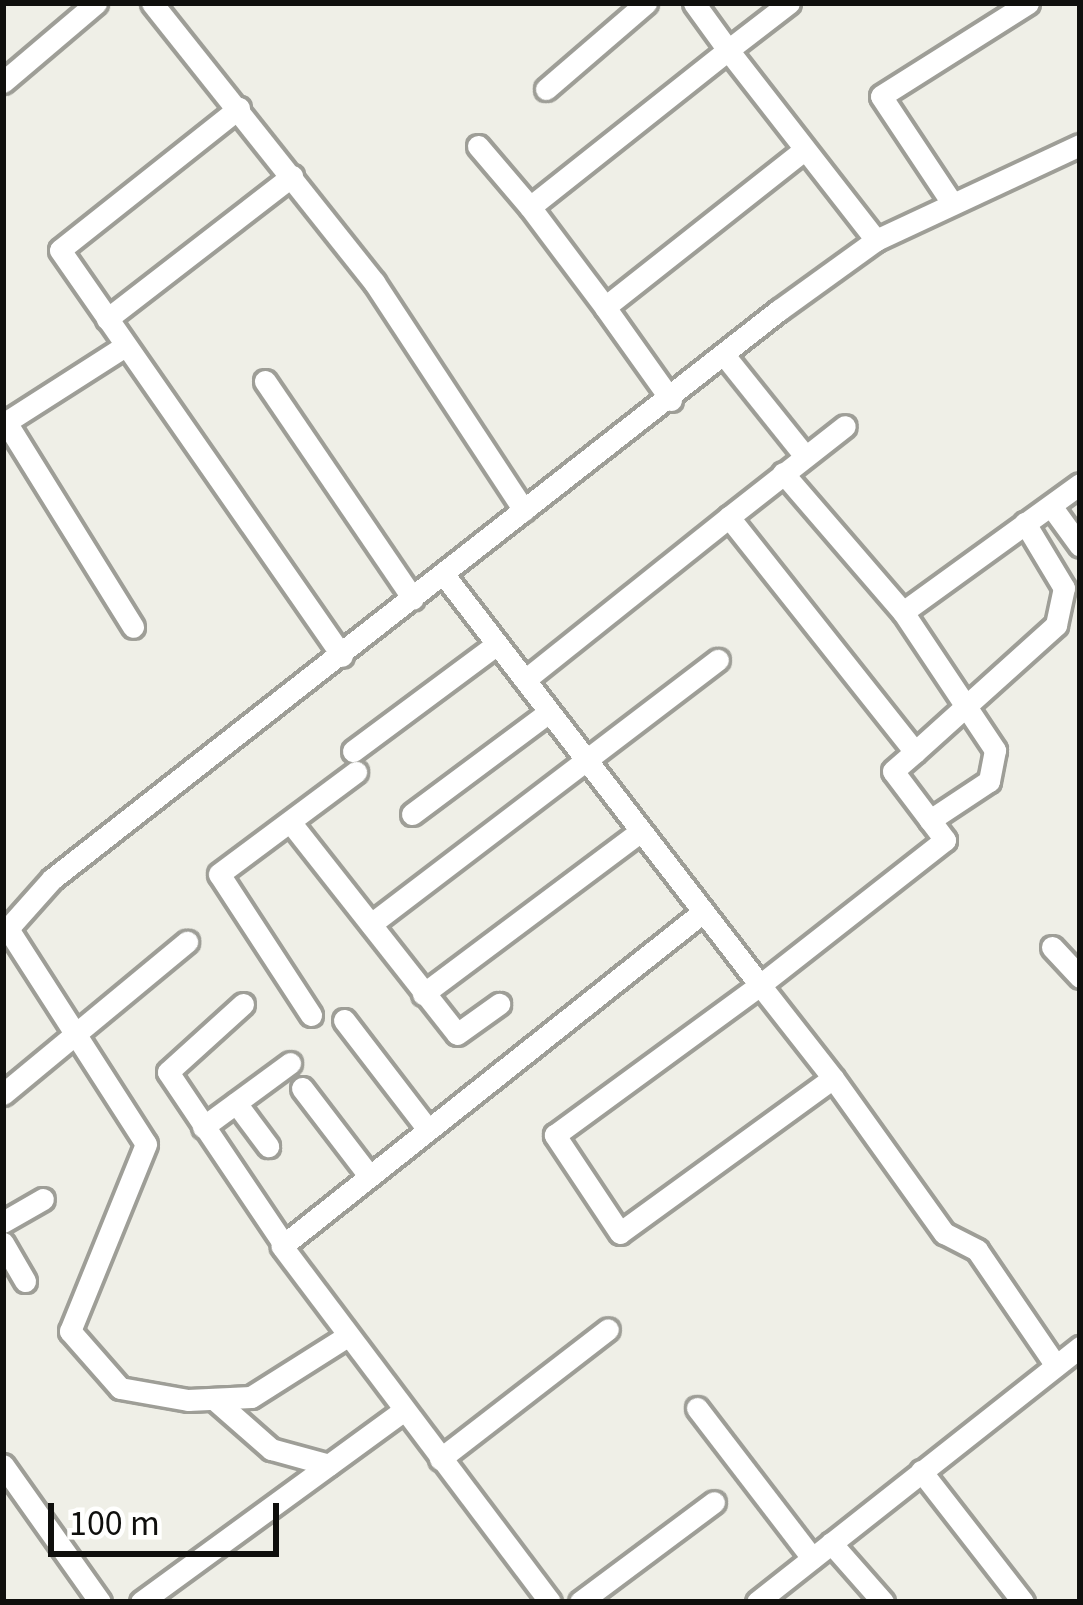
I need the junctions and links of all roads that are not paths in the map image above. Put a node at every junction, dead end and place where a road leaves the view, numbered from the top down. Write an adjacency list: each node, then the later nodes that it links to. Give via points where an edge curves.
1 (95, 3): 8 (street)
2 (152, 3): 10 (street)
3 (646, 3): 9 (street)
4 (694, 3): 7 (street)
5 (789, 3): 7 (street)
6 (1028, 3): 15 (street, via 881,96)
7 (728, 50): 13 (street); 16 (street)
8 (3, 82)
9 (546, 89)
10 (238, 108): 14 (street); 19 (street, via 60,250)
11 (478, 146): 16 (street)
12 (1078, 149): 15 (street)
13 (804, 150): 17 (street); 18 (street)
14 (292, 176): 19 (street); 30 (street)
15 (952, 203): 17 (street)
16 (530, 207): 18 (street)
17 (876, 240): 21 (street)
18 (604, 307): 23 (street)
19 (107, 320): 20 (street)
20 (125, 346): 24 (street); 39 (street)
21 (724, 355): 23 (street); 26 (street)
22 (265, 381): 35 (street)
23 (671, 400): 30 (street)
24 (4, 423): 37 (street)
25 (845, 426): 26 (street)
26 (805, 456): 27 (street)
27 (783, 473): 31 (street); 36 (street)
28 (1080, 484): 29 (street)
29 (1052, 506): 32 (street); 33 (street)
30 (524, 510): 34 (street)
31 (729, 517): 41 (street); 44 (street)
32 (1025, 524): 36 (street); 42 (street, via 1064,588 1056,625)
33 (1080, 546)
34 (444, 575): 35 (street); 38 (street)
35 (413, 599): 39 (street)
36 (903, 613): 42 (street)
37 (133, 627)
38 (497, 644): 41 (street); 48 (street)
39 (342, 655): 52 (street, via 52,879)
40 (718, 660): 45 (street)
41 (525, 680): 43 (street)
42 (969, 704): 44 (street); 47 (street, via 995,750 989,781)
43 (549, 712): 45 (street); 46 (street)
44 (915, 752): 47 (street, via 893,771)
45 (589, 764): 49 (street); 51 (street)
46 (412, 814)
47 (930, 820): 56 (street, via 945,840)
48 (291, 823): 51 (street); 60 (street, via 218,880)
49 (641, 831): 50 (street); 57 (street)
50 (704, 912): 56 (street); 69 (street)
51 (371, 924): 57 (street)
52 (5, 932): 62 (street)
53 (187, 942): 62 (street)
54 (1052, 947): 55 (street)
55 (1080, 977)
56 (760, 985): 64 (street); 64 (street, via 555,1136 604,1220 620,1233)
57 (423, 994): 59 (street, via 463,1042)
58 (243, 1004): 68 (street, via 169,1067)
59 (499, 1004)
60 (311, 1015)
61 (344, 1019): 69 (street)
62 (75, 1034): 66 (street); 81 (street, via 146,1144 70,1330 120,1388)
63 (290, 1063): 67 (street)
64 (833, 1078): 80 (street, via 944,1233 977,1250)
65 (302, 1088): 71 (street)
66 (3, 1094)
67 (236, 1103): 68 (street); 70 (street)
68 (203, 1127): 75 (street)
69 (426, 1127): 71 (street)
70 (268, 1146)
71 (367, 1173): 75 (street)
72 (44, 1199): 73 (street)
73 (3, 1222)
74 (3, 1243): 76 (street)
75 (283, 1243): 78 (street)
76 (26, 1281)
77 (608, 1329): 84 (street)
78 (346, 1337): 81 (street, via 251,1397); 83 (street)
79 (1080, 1347): 80 (street)
80 (1056, 1366): 87 (street)
81 (214, 1399): 86 (street, via 271,1449)
82 (698, 1408): 90 (street)
83 (403, 1412): 84 (street); 86 (street)
84 (440, 1459): 93 (street)
85 (3, 1465): 91 (street)
86 (329, 1465): 92 (street)
87 (921, 1471): 89 (street); 97 (street)
88 (714, 1502): 94 (street)
89 (830, 1543): 90 (street); 96 (street)
90 (812, 1558): 95 (street)
91 (100, 1602)
92 (141, 1602)
93 (550, 1602)
94 (580, 1602)
95 (757, 1602)
96 (883, 1602)
97 (1023, 1602)

